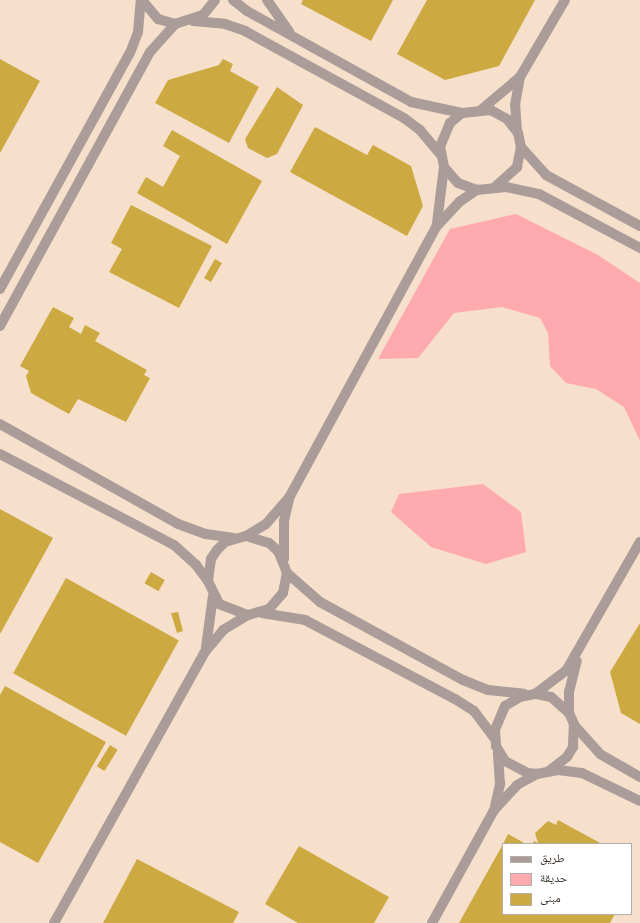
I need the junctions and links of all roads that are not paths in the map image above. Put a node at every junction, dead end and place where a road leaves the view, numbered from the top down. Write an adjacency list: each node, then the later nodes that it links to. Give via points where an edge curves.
1 (141, 0): 7 (street, via 158,18); 21 (street, via 138,32 130,52)
2 (215, 0): 6 (street, via 204,15)
3 (234, 0): 8 (street)
4 (267, 0): 8 (street)
5 (565, 0): 9 (street)
6 (192, 21): 7 (street); 14 (street, via 225,24 245,31 404,118 420,130)
7 (175, 24): 22 (street, via 150,52)
8 (293, 37): 11 (street, via 411,102)
9 (520, 77): 10 (street); 12 (street, via 516,105)
10 (482, 109): 11 (street); 12 (street, via 499,114)
11 (462, 113): 14 (street, via 445,130)
12 (518, 133): 13 (street)
13 (521, 147): 16 (street, via 517,167); 18 (street, via 546,176)
14 (440, 154): 15 (street)
15 (444, 167): 17 (street, via 458,183); 19 (street)
16 (495, 187): 17 (street); 20 (street, via 518,188 544,196)
17 (478, 190): 19 (street, via 459,202)
18 (640, 226)
19 (436, 227): 25 (street)
20 (640, 248)
21 (0, 289)
22 (0, 326)
23 (0, 424): 26 (street, via 178,524 206,534)
24 (0, 454): 30 (street, via 174,546 196,565)
25 (290, 496): 26 (street, via 266,524); 28 (street, via 284,521)
26 (241, 537): 28 (street, via 269,542); 30 (street, via 214,554)
27 (640, 542): 34 (street)
28 (284, 561): 29 (street)
29 (287, 573): 32 (street, via 283,593); 36 (street, via 320,602 463,680 488,690)
30 (208, 581): 31 (street)
31 (213, 596): 33 (street, via 228,610); 35 (street)
32 (260, 613): 33 (street); 39 (street, via 294,616 344,639 465,704 482,719)
33 (248, 615): 35 (street, via 223,630)
34 (580, 651): 36 (street, via 559,678); 37 (street, via 569,692)
35 (204, 653): 45 (street)
36 (531, 694): 37 (street, via 551,697); 39 (street, via 505,706 496,721)
37 (569, 713): 38 (street)
38 (574, 724): 40 (street, via 573,747 563,761); 42 (street, via 600,754)
39 (496, 742): 41 (street, via 512,767); 44 (street, via 500,772)
40 (549, 771): 41 (street); 43 (street, via 582,773)
41 (537, 774): 44 (street, via 517,785)
42 (640, 777)
43 (640, 801)
44 (494, 810): 46 (street)
45 (54, 923)
46 (432, 923)

